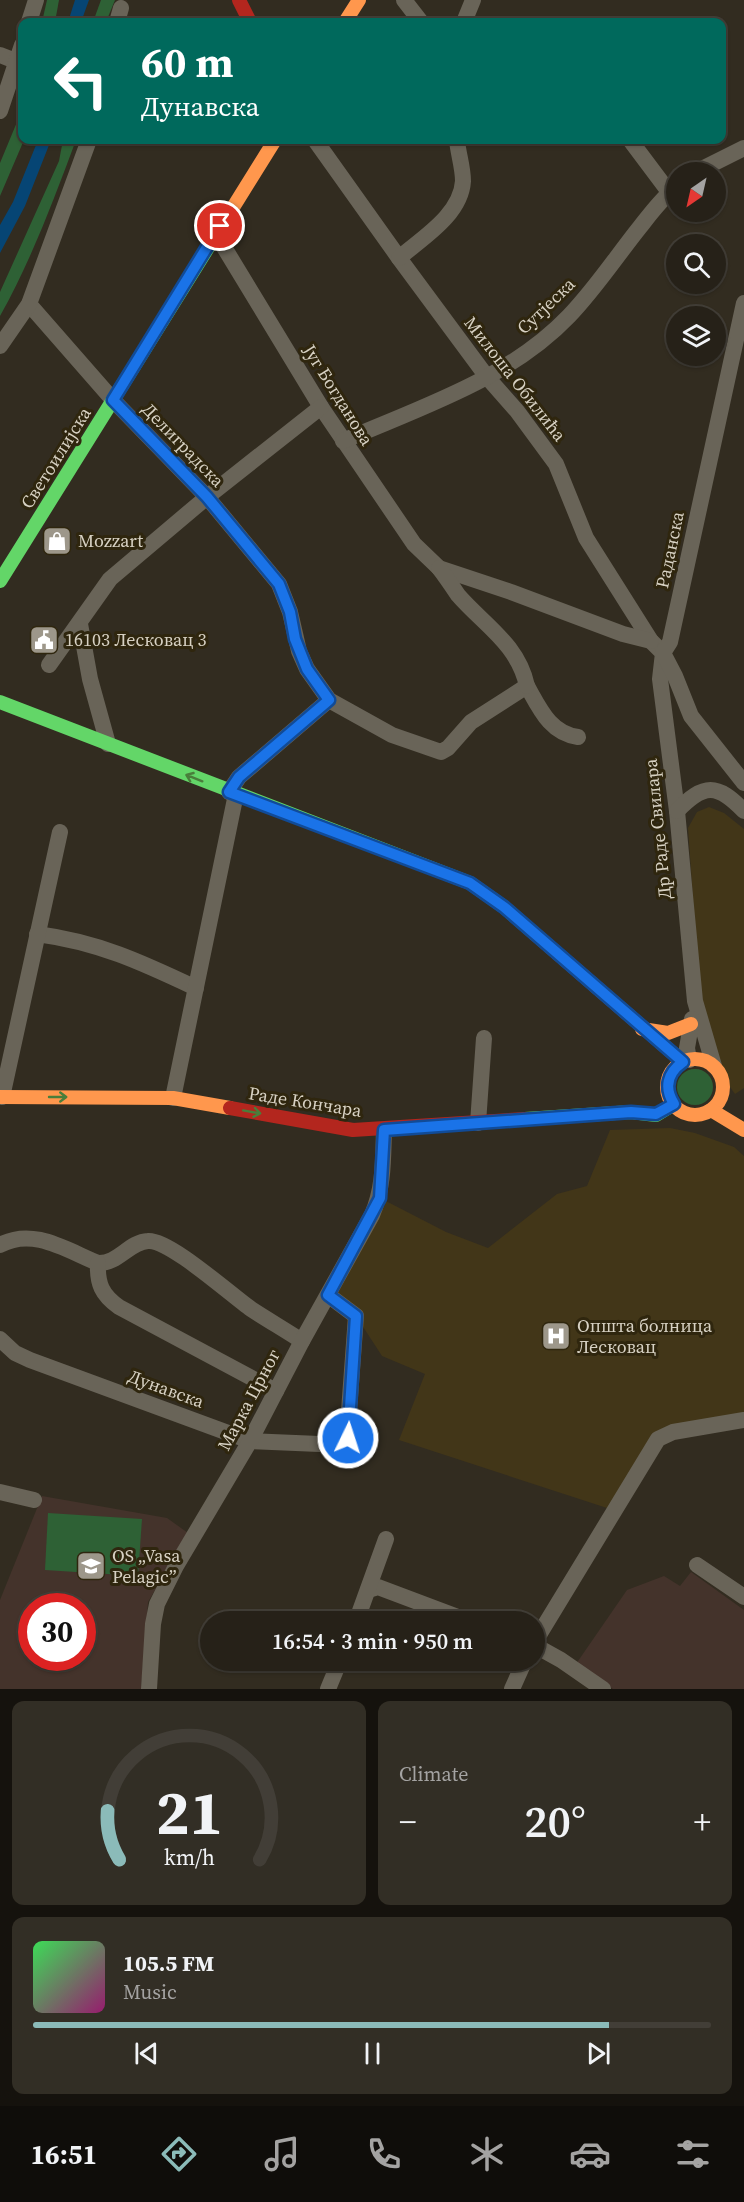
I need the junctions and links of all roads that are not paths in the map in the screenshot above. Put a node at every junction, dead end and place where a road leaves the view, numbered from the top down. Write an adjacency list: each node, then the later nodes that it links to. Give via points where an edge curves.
1 (36, 0): 6 (street)
2 (239, 0): 7 (main road)
3 (359, 0): 8 (main road)
4 (404, 0): 9 (street)
5 (473, 0): 10 (street)
6 (30, 18)
7 (248, 18)
8 (348, 18)
9 (418, 18)
10 (466, 18)
11 (18, 53): 12 (street)
12 (0, 55)
13 (18, 59): 14 (street)
14 (0, 111)
15 (88, 144): 27 (street)
16 (272, 144): 24 (main road, Светоилијска)
17 (318, 144): 25 (street, Милоша Обилића)
18 (458, 144): 25 (street, via 463,177 458,200 447,216)
19 (633, 144): 22 (street)
20 (744, 148): 21 (street)
21 (716, 162)
22 (666, 182)
23 (666, 198): 29 (street, Сутјеска, via 567,318 524,354)
24 (216, 234): 30 (main road, Светоилијска); 31 (street, Југ Богданова)
25 (399, 258): 29 (street, Милоша Обилића)
26 (744, 303): 38 (street, Раданска, via 670,642)
27 (29, 304): 28 (street); 30 (street, Делиградска)
28 (0, 346)
29 (487, 377): 32 (street, Сутјеска); 37 (street, Милоша Обилића, via 556,464 586,538)
30 (113, 400): 33 (street, Делиградска); 35 (main road, Светоилијска)
31 (321, 407): 32 (street, Југ Богданова); 33 (street)
32 (343, 441): 34 (street, Југ Богданова, via 414,544)
33 (207, 497): 36 (street, via 110,579); 41 (street, Делиградска, via 279,584 307,669)
34 (439, 568): 37 (street, Југ Богданова); 40 (street, Југ Богданова, via 518,659)
35 (0, 581)
36 (80, 624): 39 (street); 44 (street)
37 (651, 641): 38 (street, Милоша Обилића)
38 (663, 653): 45 (street, via 692,716); 47 (street, Др Раде Свилара, via 660,679)
39 (49, 665)
40 (527, 686): 41 (street, Делиградска, via 471,722 441,752 392,735); 43 (street, via 557,730)
41 (329, 700): 46 (street, via 239,777)
42 (0, 702): 44 (main road)
43 (578, 736)
44 (108, 744): 46 (main road, one-way to 44)
45 (744, 783)
46 (232, 793): 51 (street); 54 (main road, via 470,883 504,907)
47 (677, 811): 48 (street, via 691,796 709,790 729,797); 52 (street, Др Раде Свилара)
48 (744, 811)
49 (60, 832): 50 (street)
50 (37, 934): 51 (street, via 72,939 131,957); 60 (street)
51 (196, 988): 61 (street)
52 (695, 1000): 53 (street); 57 (street)
53 (692, 1024): 54 (main road, via 663,1035); 56 (street)
54 (642, 1029): 56 (main road)
55 (484, 1038): 64 (street)
56 (686, 1061): 57 (main road, via 698,1059); 62 (main road, via 676,1067 668,1081 669,1097)
57 (714, 1066): 58 (main road)
58 (723, 1081): 59 (main road); 63 (main road, via 722,1097)
59 (733, 1095)
60 (1, 1097): 61 (main road, Раде Кончара, one-way to 61)
61 (173, 1098): 65 (main road, Раде Кончара, one-way to 65, via 353,1130)
62 (674, 1104): 63 (main road, via 693,1115); 64 (main road, Раде Кончара, via 656,1114 631,1112)
63 (711, 1110): 66 (main road)
64 (478, 1123): 65 (main road, Раде Кончара)
65 (384, 1130): 69 (street, Марка Црног, via 380,1198)
66 (744, 1130)
67 (0, 1245): 68 (street, via 20,1237 37,1238)
68 (98, 1263): 71 (street, via 114,1259 146,1241 155,1241); 72 (street, via 97,1278 110,1300)
69 (328, 1295): 71 (street, Марка Црног); 74 (street, Дунавска, via 356,1316 346,1442 343,1445)
70 (0, 1339): 74 (street, Дунавска, via 30,1360)
71 (302, 1341): 72 (street, Марка Црног)
72 (276, 1391): 74 (street, Марка Црног)
73 (744, 1420): 83 (street, via 673,1432 658,1439)
74 (250, 1441): 87 (street, Марка Црног, via 157,1604)
75 (0, 1492): 76 (street)
76 (34, 1500)
77 (387, 1539): 79 (street)
78 (697, 1565): 80 (street)
79 (368, 1590): 81 (street); 82 (street, via 378,1587)
80 (744, 1597)
81 (360, 1611)
82 (442, 1611)
83 (545, 1626)
84 (545, 1651): 90 (street)
85 (335, 1671): 88 (street)
86 (520, 1671): 89 (street)
87 (149, 1689)
88 (328, 1689)
89 (512, 1689)
90 (603, 1689)

